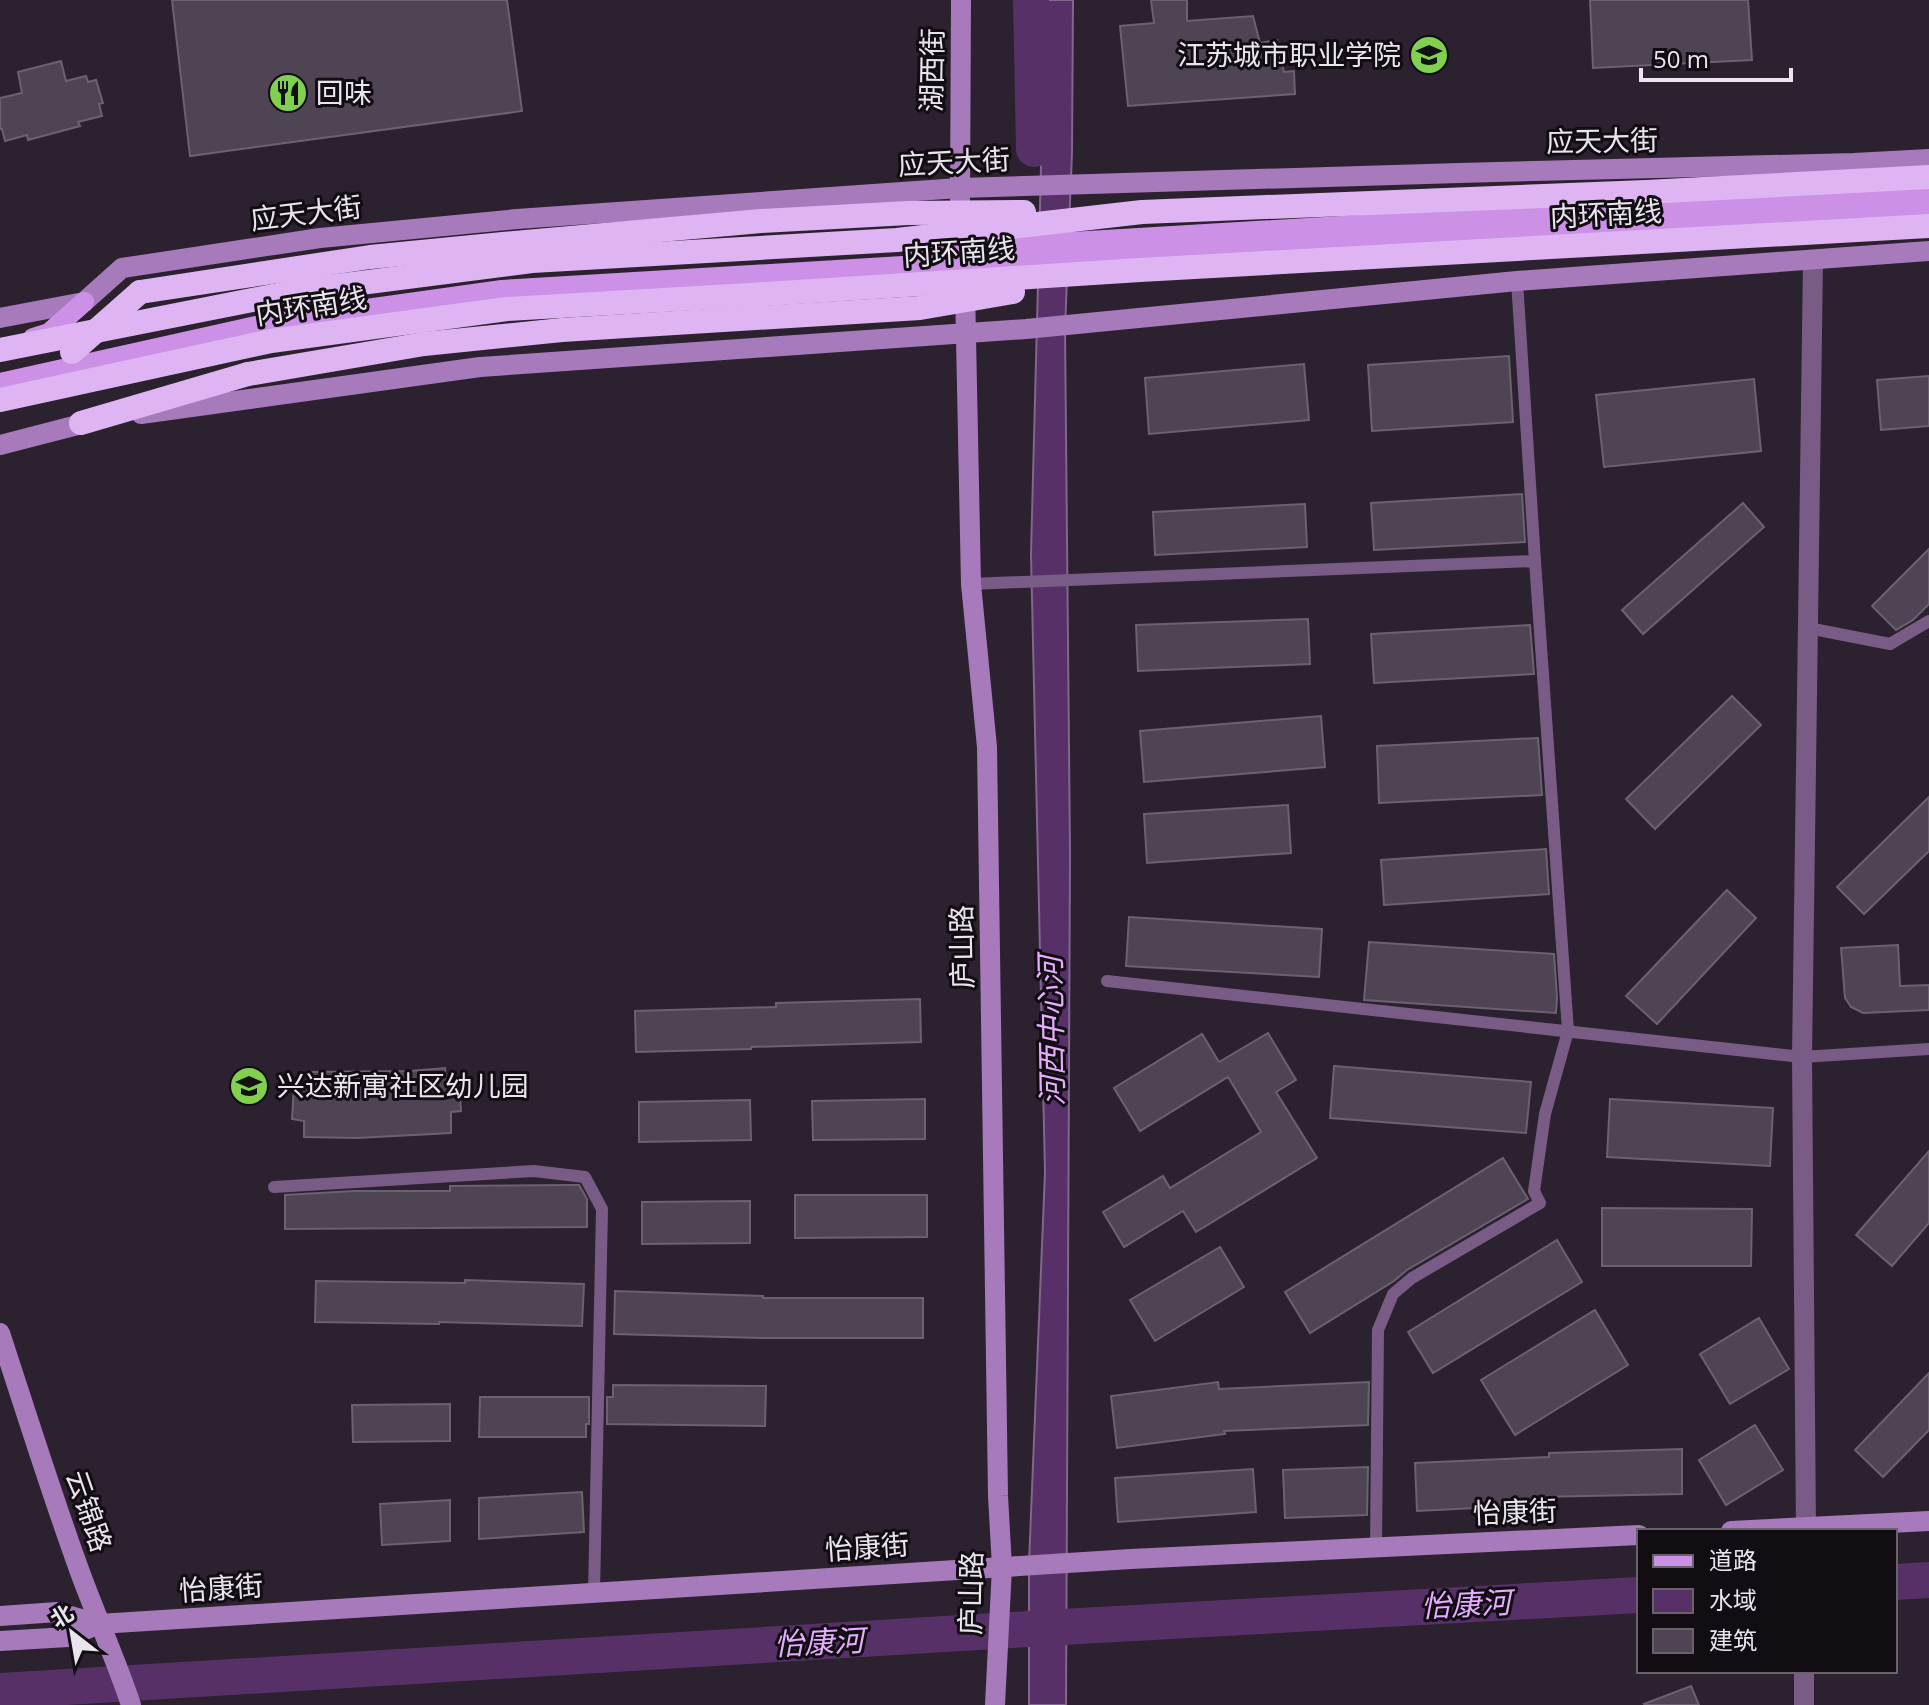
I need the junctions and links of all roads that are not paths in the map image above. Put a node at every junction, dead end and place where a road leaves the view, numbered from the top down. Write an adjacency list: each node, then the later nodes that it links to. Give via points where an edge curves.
1 (961, 0): 4 (street, 湖西街)
2 (1929, 159): 4 (street, 应天大街)
3 (1929, 177): 7 (highway, 内环南线, bridge)
4 (959, 188): 10 (street, 庐山路); 14 (street, 应天大街, via 320,238 122,268)
5 (1929, 191): 10 (main road)
6 (1929, 207): 10 (main road)
7 (1142, 212): 17 (highway, 内环南线, bridge, via 897,240 517,263 298,291); 18 (highway, bridge, via 908,213 761,221 370,257 140,292)
8 (1929, 226): 12 (highway, 内环南线, bridge)
9 (1929, 251): 11 (street)
10 (964, 256): 16 (street, 庐山路); 18 (main road, via 502,279 272,312); 20 (main road, via 502,290 274,322)
11 (1813, 260): 13 (street); 27 (street)
12 (1140, 270): 21 (highway, 内环南线, bridge, via 507,309 271,341); 22 (highway, bridge, via 920,308 424,344 248,374)
13 (1517, 281): 16 (street); 24 (lane)
14 (84, 302): 15 (street); 17 (main road, via 49,333)
15 (0, 318)
16 (966, 332): 22 (street, via 480,367); 25 (street, 庐山路)
17 (0, 349)
18 (72, 352): 19 (main road)
19 (0, 369)
20 (0, 383)
21 (0, 400)
22 (81, 423): 23 (street)
23 (0, 445)
24 (1535, 561): 25 (lane); 29 (lane)
25 (978, 584): 38 (street, 庐山路, via 987,747)
26 (1929, 621): 27 (lane, via 1890,644)
27 (1808, 628): 31 (street)
28 (1107, 981): 29 (lane)
29 (1568, 1031): 31 (lane); 37 (lane, via 1545,1114 1534,1191 1540,1203 1412,1278 1393,1294 1378,1330)
30 (1929, 1049): 31 (lane)
31 (1802, 1057): 35 (street)
32 (274, 1187): 39 (lane, via 534,1171 585,1177 602,1209)
33 (0, 1333): 41 (street, 云锦路)
34 (1929, 1521): 35 (street)
35 (1806, 1529)
36 (1637, 1535): 37 (street, 怡康街)
37 (1376, 1546): 38 (street, 怡康街, via 1031,1565)
38 (1002, 1573): 39 (street, 怡康街); 45 (street, 庐山路)
39 (594, 1593): 41 (street, 怡康街)
40 (0, 1616): 41 (street, via 57,1612)
41 (99, 1624): 42 (street, via 68,1637); 44 (street, 云锦路)
42 (0, 1641)
43 (1804, 1673): 46 (street)
44 (131, 1705)
45 (995, 1705)
46 (1804, 1705)

